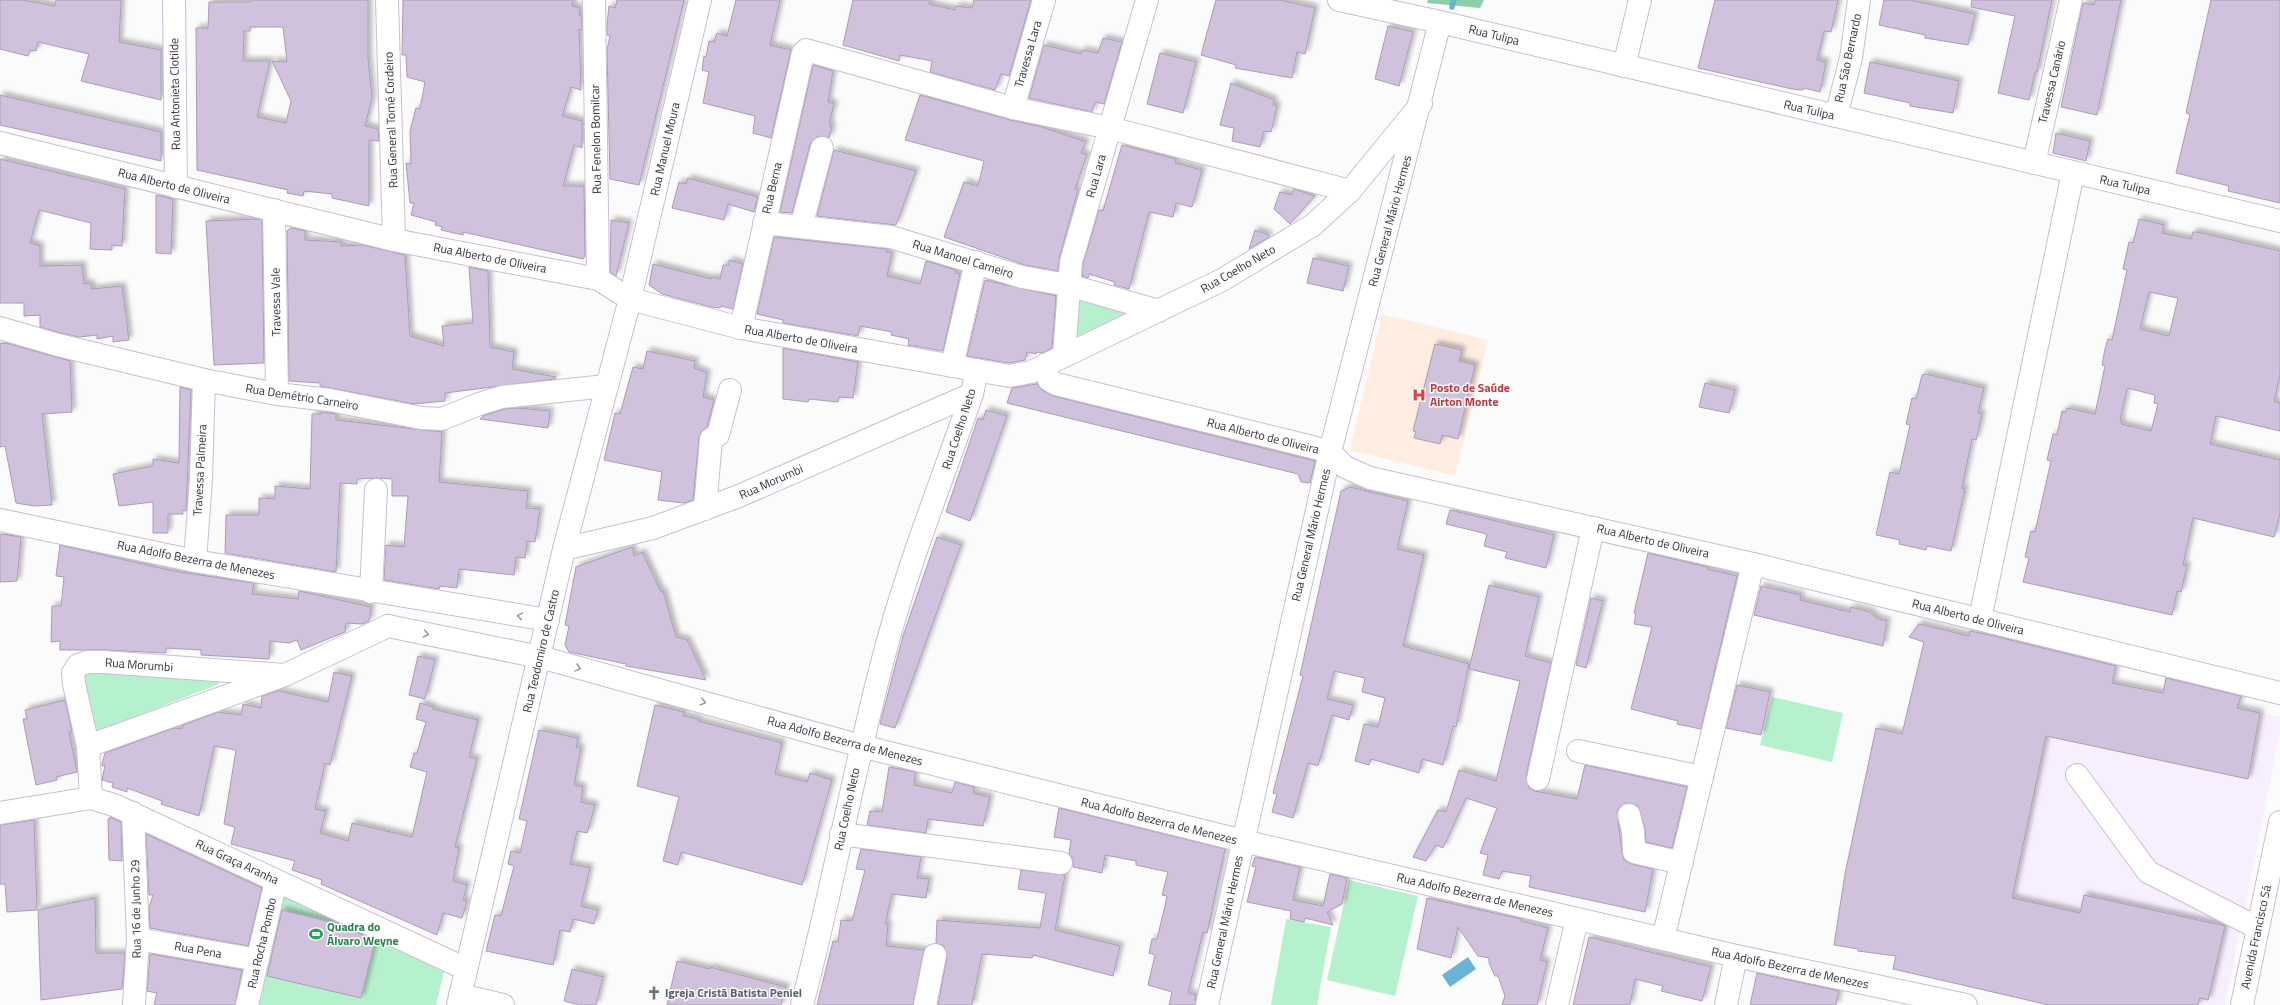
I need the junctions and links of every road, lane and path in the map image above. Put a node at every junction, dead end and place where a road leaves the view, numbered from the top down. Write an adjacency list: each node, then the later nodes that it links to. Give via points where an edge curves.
1 (174, 0): 21 (street, Rua Antonieta Clotilde)
2 (387, 0): 27 (street, Rua General Tomé Cordeiro)
3 (594, 0): 29 (street, Rua Fenelon Bomilcar)
4 (700, 0): 31 (street, Rua Manuel Moura)
5 (1044, 0): 14 (street, Travessa Lara)
6 (1147, 0): 16 (street, Rua Lara)
7 (1339, 0): 11 (street, Rua Tulipa)
8 (1640, 0): 12 (street)
9 (1860, 0): 15 (street, Rua São Bernardo, via 1851,58)
10 (2071, 0): 19 (street, Travessa Canário)
11 (1440, 22): 12 (street, Rua Tulipa); 13 (street, Rua General Mário Hermes)
12 (1624, 66): 15 (street, Rua Tulipa)
13 (1421, 104): 22 (street, Rua Coelho Neto); 43 (street, Rua General Mário Hermes)
14 (1013, 108): 16 (street); 25 (street, Rua Berna, via 806,50 802,53)
15 (1836, 116): 19 (street, Rua Tulipa)
16 (1110, 128): 22 (street); 30 (street, Rua Lara, via 1071,262)
17 (0, 143): 21 (street, Rua Alberto de Oliveira)
18 (822, 148): 26 (street)
19 (2034, 163): 20 (street, Rua Tulipa)
20 (2073, 173): 24 (street, Rua Tulipa); 53 (street)
21 (176, 187): 23 (street, Rua Alberto de Oliveira)
22 (1350, 191): 32 (street, Rua Coelho Neto, via 1313,225 1222,280)
23 (274, 210): 27 (street, Rua Alberto de Oliveira); 41 (street, Travessa Vale)
24 (2280, 221)
25 (764, 223): 26 (street, Rua Manoel Carneiro); 34 (street, Rua Berna)
26 (801, 227): 28 (street, Rua Manoel Carneiro, via 891,237)
27 (394, 240): 29 (street, Rua Alberto de Oliveira)
28 (976, 262): 30 (street, Rua Manoel Carneiro, via 1022,276); 36 (street)
29 (598, 279): 31 (street, Rua Alberto de Oliveira)
30 (1068, 285): 32 (street, Rua Manoel Carneiro); 35 (street, Rua Lara)
31 (630, 299): 34 (street, Rua Alberto de Oliveira); 39 (street, Rua Teodomiro de Castro)
32 (1159, 311): 35 (street, Rua Coelho Neto)
33 (0, 328): 38 (street, Rua Demétrio Carneiro, via 58,345)
34 (741, 328): 36 (street, Rua Alberto de Oliveira)
35 (1054, 360): 37 (street, Rua Coelho Neto, via 1030,372 1008,376); 43 (street, Rua Alberto de Oliveira, via 1049,380 1056,384)
36 (952, 366): 37 (street, Rua Alberto de Oliveira)
37 (977, 370): 42 (street, Rua Coelho Neto)
38 (204, 380): 41 (street, Rua Demétrio Carneiro); 49 (street, Travessa Palmeira)
39 (606, 386): 41 (street, Rua Demétrio Carneiro, via 502,397 442,419 421,418 330,400); 48 (street, Rua Teodomiro de Castro)
40 (730, 390): 45 (street, via 718,435 711,439)
41 (277, 394)
42 (972, 394): 45 (street, Rua Morumbi); 60 (street, Rua Coelho Neto, via 903,593 882,661)
43 (1330, 452): 47 (street, Rua Alberto de Oliveira, via 1345,467 1370,478); 71 (street, Rua General Mário Hermes)
44 (376, 490): 51 (street)
45 (705, 509): 48 (street, Rua Morumbi, via 653,528)
46 (0, 520): 49 (street, Rua Adolfo Bezerra de Menezes)
47 (1593, 528): 50 (street, Rua Alberto de Oliveira); 64 (street)
48 (564, 549): 54 (street, Rua Teodomiro de Castro)
49 (195, 561): 51 (street, Rua Adolfo Bezerra de Menezes)
50 (1753, 564): 53 (street, Rua Alberto de Oliveira); 63 (street)
51 (371, 592): 52 (street, Rua Adolfo Bezerra de Menezes)
52 (392, 595): 54 (street, Rua Adolfo Bezerra de Menezes, one-way to 52); 55 (street)
53 (1980, 619): 58 (street, Rua Alberto de Oliveira)
54 (548, 620): 56 (street, Rua Teodomiro de Castro)
55 (388, 626): 56 (street, Rua Adolfo Bezerra de Menezes, one-way to 56); 57 (street, Rua Morumbi)
56 (540, 658): 60 (street, Rua Adolfo Bezerra de Menezes, one-way to 60); 82 (street, Rua Teodomiro de Castro)
57 (285, 675): 59 (street, Rua Morumbi); 59 (street, Rua Morumbi, via 104,662 78,665 74,673 74,684)
58 (2280, 693)
59 (88, 746): 65 (street, Rua Morumbi)
60 (861, 746): 70 (street, Rua Coelho Neto); 71 (street, Rua Adolfo Bezerra de Menezes)
61 (1578, 751): 63 (street)
62 (2077, 776): 76 (street, via 2148,872)
63 (1702, 777): 73 (street)
64 (1538, 779)
65 (91, 798): 66 (street, Rua Graça Aranha); 67 (street, Rua Graça Aranha)
66 (0, 813)
67 (133, 813): 74 (street, Rua Graça Aranha); 77 (street, Rua 16 de Junho 29)
68 (1630, 815): 73 (street, via 1634,852)
69 (2280, 822): 76 (street, Avenida Francisco Sá)
70 (841, 834): 72 (street); 88 (street, Rua Coelho Neto)
71 (1243, 842): 75 (street, Rua Adolfo Bezerra de Menezes); 90 (street, Rua General Mário Hermes)
72 (1061, 862)
73 (1682, 863): 78 (street)
74 (276, 880): 81 (street, Rua Rocha Pombo); 82 (street, Rua Graça Aranha)
75 (1577, 919): 78 (street, Rua Adolfo Bezerra de Menezes); 91 (street)
76 (2258, 928): 94 (street, Avenida Francisco Sá)
77 (138, 939): 81 (street, Rua Pena); 85 (street, Rua 16 de Junho 29)
78 (1663, 939): 80 (street, Rua Adolfo Bezerra de Menezes)
79 (935, 956): 89 (street)
80 (1736, 956): 83 (street, Rua Adolfo Bezerra de Menezes); 92 (street)
81 (258, 960): 86 (street, Rua Rocha Pombo)
82 (466, 969): 84 (street, Rua Teodomiro de Castro)
83 (1896, 998): 93 (street, Rua Adolfo Bezerra de Menezes)
84 (459, 1000): 87 (street)
85 (131, 1004)
86 (246, 1005)
87 (502, 1005)
88 (802, 1005)
89 (924, 1005)
90 (1207, 1005)
91 (1557, 1005)
92 (1726, 1005)
93 (1966, 1005)
94 (2242, 1005)

